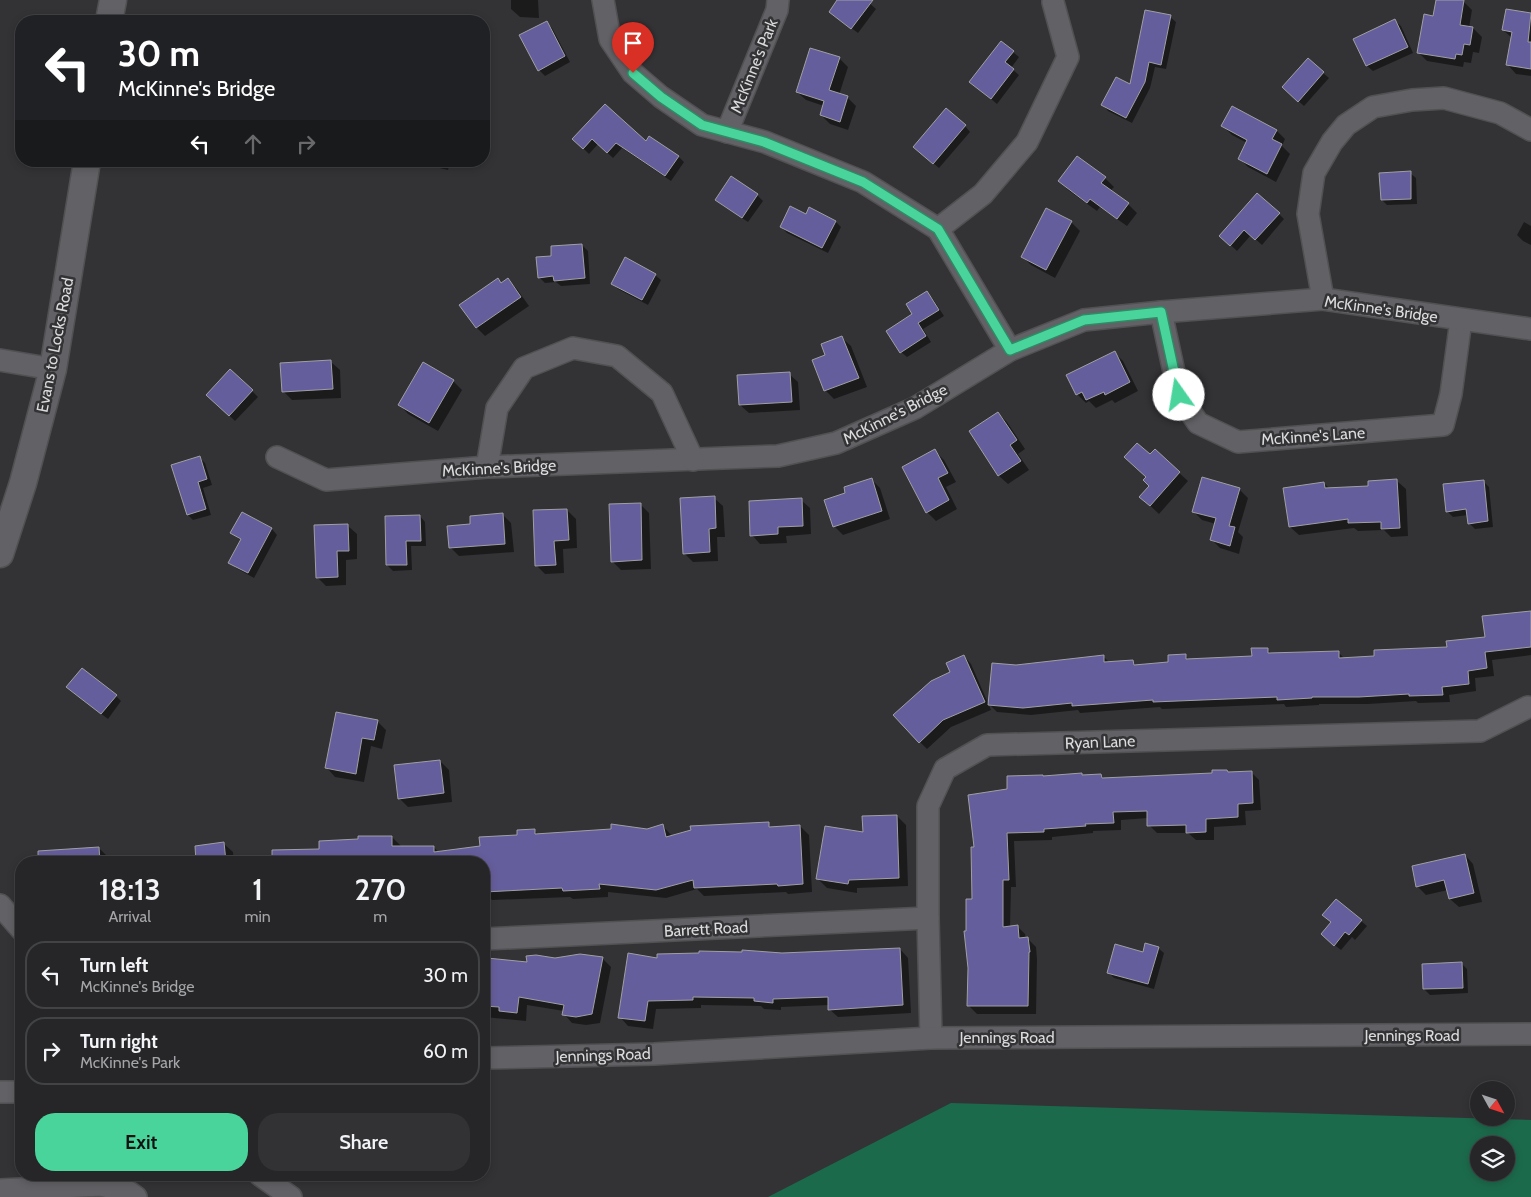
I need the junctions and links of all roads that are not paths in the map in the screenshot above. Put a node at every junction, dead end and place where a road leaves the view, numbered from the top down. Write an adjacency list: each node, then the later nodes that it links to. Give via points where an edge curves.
1 (113, 0): 5 (street)
2 (603, 0): 7 (street, McKinne's Park, via 610,39 633,73 702,125)
3 (778, 0): 7 (street, McKinne's Park, via 777,10)
4 (1053, 2): 9 (street, via 1068,57 1027,142 983,194)
5 (111, 15)
6 (1531, 130): 10 (street, via 1500,113 1444,98 1373,107 1346,125 1314,173 1308,214)
7 (727, 132): 9 (street, McKinne's Park, via 764,142 863,182)
8 (87, 167): 16 (street, Evans to Locks Road)
9 (938, 229): 14 (street, McKinne's Park)
10 (1323, 299): 11 (street, McKinne's Bridge); 12 (street, McKinne's Bridge)
11 (1161, 312): 12 (street, McKinne's Lane, via 1179,395 1198,423 1238,442 1443,425); 14 (street, McKinne's Bridge, via 1084,320)
12 (1462, 320): 13 (street, McKinne's Bridge)
13 (1531, 329)
14 (1010, 350): 18 (street, McKinne's Bridge, via 915,408 836,443 778,456)
15 (0, 360): 16 (street)
16 (53, 369): 20 (street, Evans to Locks Road, via 23,483)
17 (277, 457): 19 (street, McKinne's Bridge, via 326,480)
18 (693, 460): 19 (street, McKinne's Bridge); 19 (street, via 662,394 617,356 573,348 524,368 497,408)
19 (487, 467)
20 (0, 554)
21 (1528, 706): 23 (street, Ryan Lane, via 1480,731 987,745 945,768 928,806)
22 (0, 905): 24 (street)
23 (928, 918): 25 (street, Barrett Road); 27 (street, Ryan Lane)
24 (15, 922)
25 (490, 939)
26 (1531, 1034): 27 (street, Jennings Road)
27 (930, 1038): 28 (street, Jennings Road, via 654,1054)
28 (490, 1058)
29 (0, 1092): 30 (street)
30 (15, 1092)
31 (268, 1181): 34 (street)
32 (0, 1190): 33 (street, via 101,1185)
33 (136, 1197)
34 (291, 1197)

